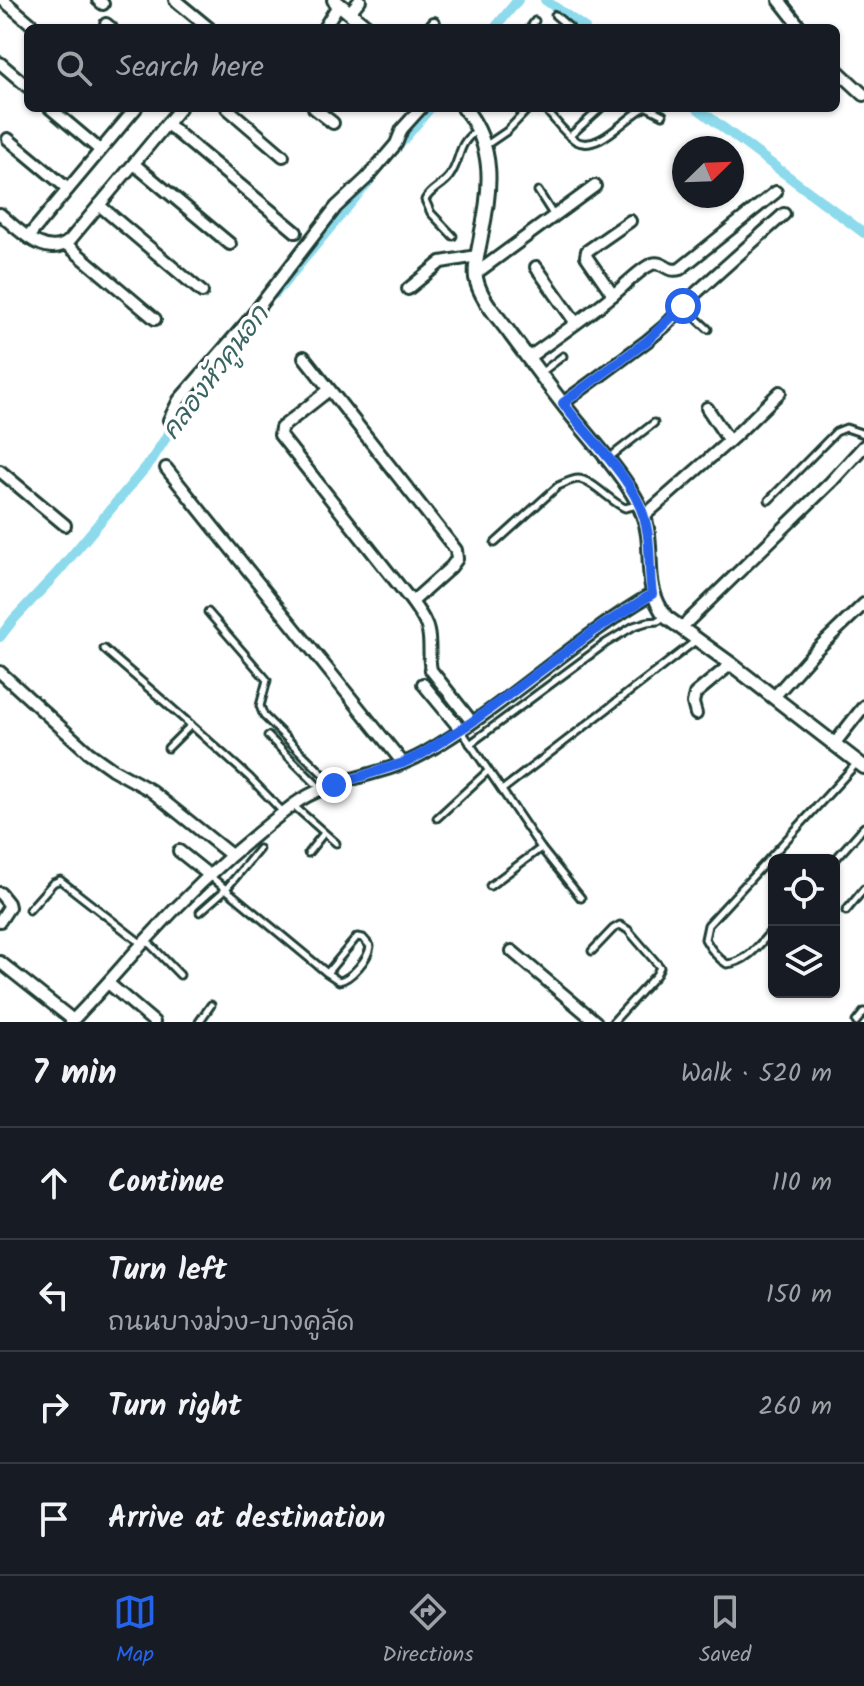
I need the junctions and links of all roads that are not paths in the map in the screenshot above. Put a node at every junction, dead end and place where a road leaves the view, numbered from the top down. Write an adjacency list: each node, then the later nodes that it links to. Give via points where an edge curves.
1 (3, 0): 8 (street)
2 (175, 0): 9 (street)
3 (360, 0): 5 (street)
4 (779, 0): 14 (street)
5 (341, 5): 10 (street); 11 (street)
6 (555, 15): 13 (lane)
7 (535, 21): 12 (lane)
8 (31, 24)
9 (204, 24)
10 (327, 24)
11 (363, 24)
12 (533, 24)
13 (565, 24)
14 (798, 24)
15 (0, 63): 17 (street)
16 (840, 73): 18 (street)
17 (24, 84)
18 (864, 95)
19 (55, 112): 38 (street)
20 (129, 112): 38 (street)
21 (177, 112): 33 (street)
22 (232, 112): 39 (street)
23 (319, 112): 32 (street)
24 (417, 112): 73 (street, via 367,178 310,237 247,322 179,400)
25 (467, 112): 34 (street)
26 (525, 112): 37 (lane)
27 (548, 112): 35 (lane)
28 (597, 112): 35 (lane)
29 (641, 112): 35 (lane, via 595,141 578,143)
30 (656, 112): 31 (lane)
31 (663, 115)
32 (333, 123)
33 (167, 124): 40 (street); 50 (street)
34 (479, 129): 37 (street); 51 (lane, via 461,146 447,180 426,195 431,213)
35 (570, 136)
36 (8, 139): 42 (street)
37 (484, 146): 55 (street, via 489,189)
38 (100, 150): 42 (street)
39 (283, 156)
40 (134, 164): 45 (street); 54 (street)
41 (595, 186): 48 (street)
42 (68, 189): 52 (street)
43 (538, 191): 48 (lane)
44 (776, 192): 60 (street, via 680,269 656,263)
45 (99, 205): 53 (street); 59 (street)
46 (0, 214): 52 (street)
47 (784, 214): 61 (street)
48 (554, 216): 57 (street)
49 (630, 221): 60 (street, via 587,251)
50 (296, 232)
51 (453, 236)
52 (28, 237): 53 (street, via 52,248)
53 (66, 244): 62 (street)
54 (230, 244)
55 (477, 256): 57 (street); 58 (street, via 441,262)
56 (536, 267): 63 (street)
57 (475, 274): 67 (street, via 488,303)
58 (408, 289)
59 (202, 292)
60 (613, 295): 63 (street)
61 (683, 306): 64 (lane); 71 (street, via 647,341)
62 (155, 319)
63 (576, 323): 67 (street)
64 (708, 329)
65 (563, 356): 68 (lane)
66 (304, 357): 69 (street)
67 (528, 358): 68 (street)
68 (541, 373): 71 (street)
69 (329, 390): 86 (street, via 456,550 451,567); 86 (street, via 281,428 280,435)
70 (780, 392): 76 (street)
71 (563, 403): 78 (street)
72 (707, 408): 76 (street)
73 (169, 420)
74 (654, 423): 78 (lane)
75 (864, 434): 81 (lane, via 846,428 836,432)
76 (729, 441): 82 (street)
77 (864, 446): 90 (street)
78 (608, 458): 82 (street)
79 (166, 468): 106 (street)
80 (0, 471): 83 (street)
81 (769, 500)
82 (642, 510): 84 (lane, via 625,508 588,482 568,481); 85 (street)
83 (65, 525)
84 (495, 543)
85 (652, 594): 89 (street); 99 (street)
86 (412, 602): 99 (street, via 428,628 431,670)
87 (864, 604): 96 (street)
88 (208, 612): 109 (lane, via 267,680 260,706 264,716)
89 (666, 617): 90 (street); 104 (lane, via 634,626 606,643)
90 (681, 628): 91 (street)
91 (698, 639): 93 (street); 111 (lane)
92 (104, 649): 100 (lane)
93 (731, 664): 96 (street); 98 (street, via 695,694)
94 (0, 672): 122 (street, via 88,752 150,790)
95 (423, 684): 101 (street)
96 (774, 697): 103 (street)
97 (864, 706): 103 (street)
98 (696, 714)
99 (472, 722): 101 (street)
100 (191, 725): 105 (lane); 112 (lane)
101 (461, 730): 104 (lane); 106 (street)
102 (268, 736): 110 (lane)
103 (835, 743): 107 (street)
104 (470, 744): 108 (lane)
105 (168, 748)
106 (403, 763): 109 (street)
107 (861, 765): 134 (lane, via 708,925 705,939 727,964 750,955)
108 (488, 771): 111 (lane); 113 (lane)
109 (334, 785): 110 (street)
110 (321, 789): 112 (street)
111 (502, 790): 118 (lane)
112 (288, 809): 115 (lane); 122 (street)
113 (437, 818)
114 (864, 827): 116 (lane)
115 (324, 833): 117 (lane); 121 (lane)
116 (861, 834): 123 (lane)
117 (336, 843)
118 (541, 848): 125 (lane); 129 (lane)
119 (259, 849): 126 (lane)
120 (179, 851): 124 (street)
121 (308, 853)
122 (231, 855): 124 (street)
123 (840, 855)
124 (209, 875): 126 (lane); 135 (street)
125 (490, 886)
126 (226, 889): 132 (lane); 139 (lane)
127 (864, 889): 131 (lane)
128 (0, 893): 133 (street, via 9,907)
129 (581, 898)
130 (29, 910): 135 (lane, via 60,880)
131 (846, 911)
132 (200, 912)
133 (0, 921)
134 (768, 935)
135 (144, 942): 140 (lane); 141 (street)
136 (512, 951): 147 (street)
137 (592, 951): 148 (lane, via 620,925 660,967)
138 (0, 962): 144 (street)
139 (327, 973): 139 (lane, via 357,937 370,946 368,956 344,981)
140 (180, 975)
141 (108, 983): 144 (street); 145 (street)
142 (211, 1005): 146 (lane)
143 (864, 1012): 149 (lane)
144 (72, 1021)
145 (153, 1022)
146 (199, 1022)
147 (596, 1022)
148 (613, 1022)
149 (856, 1022)

